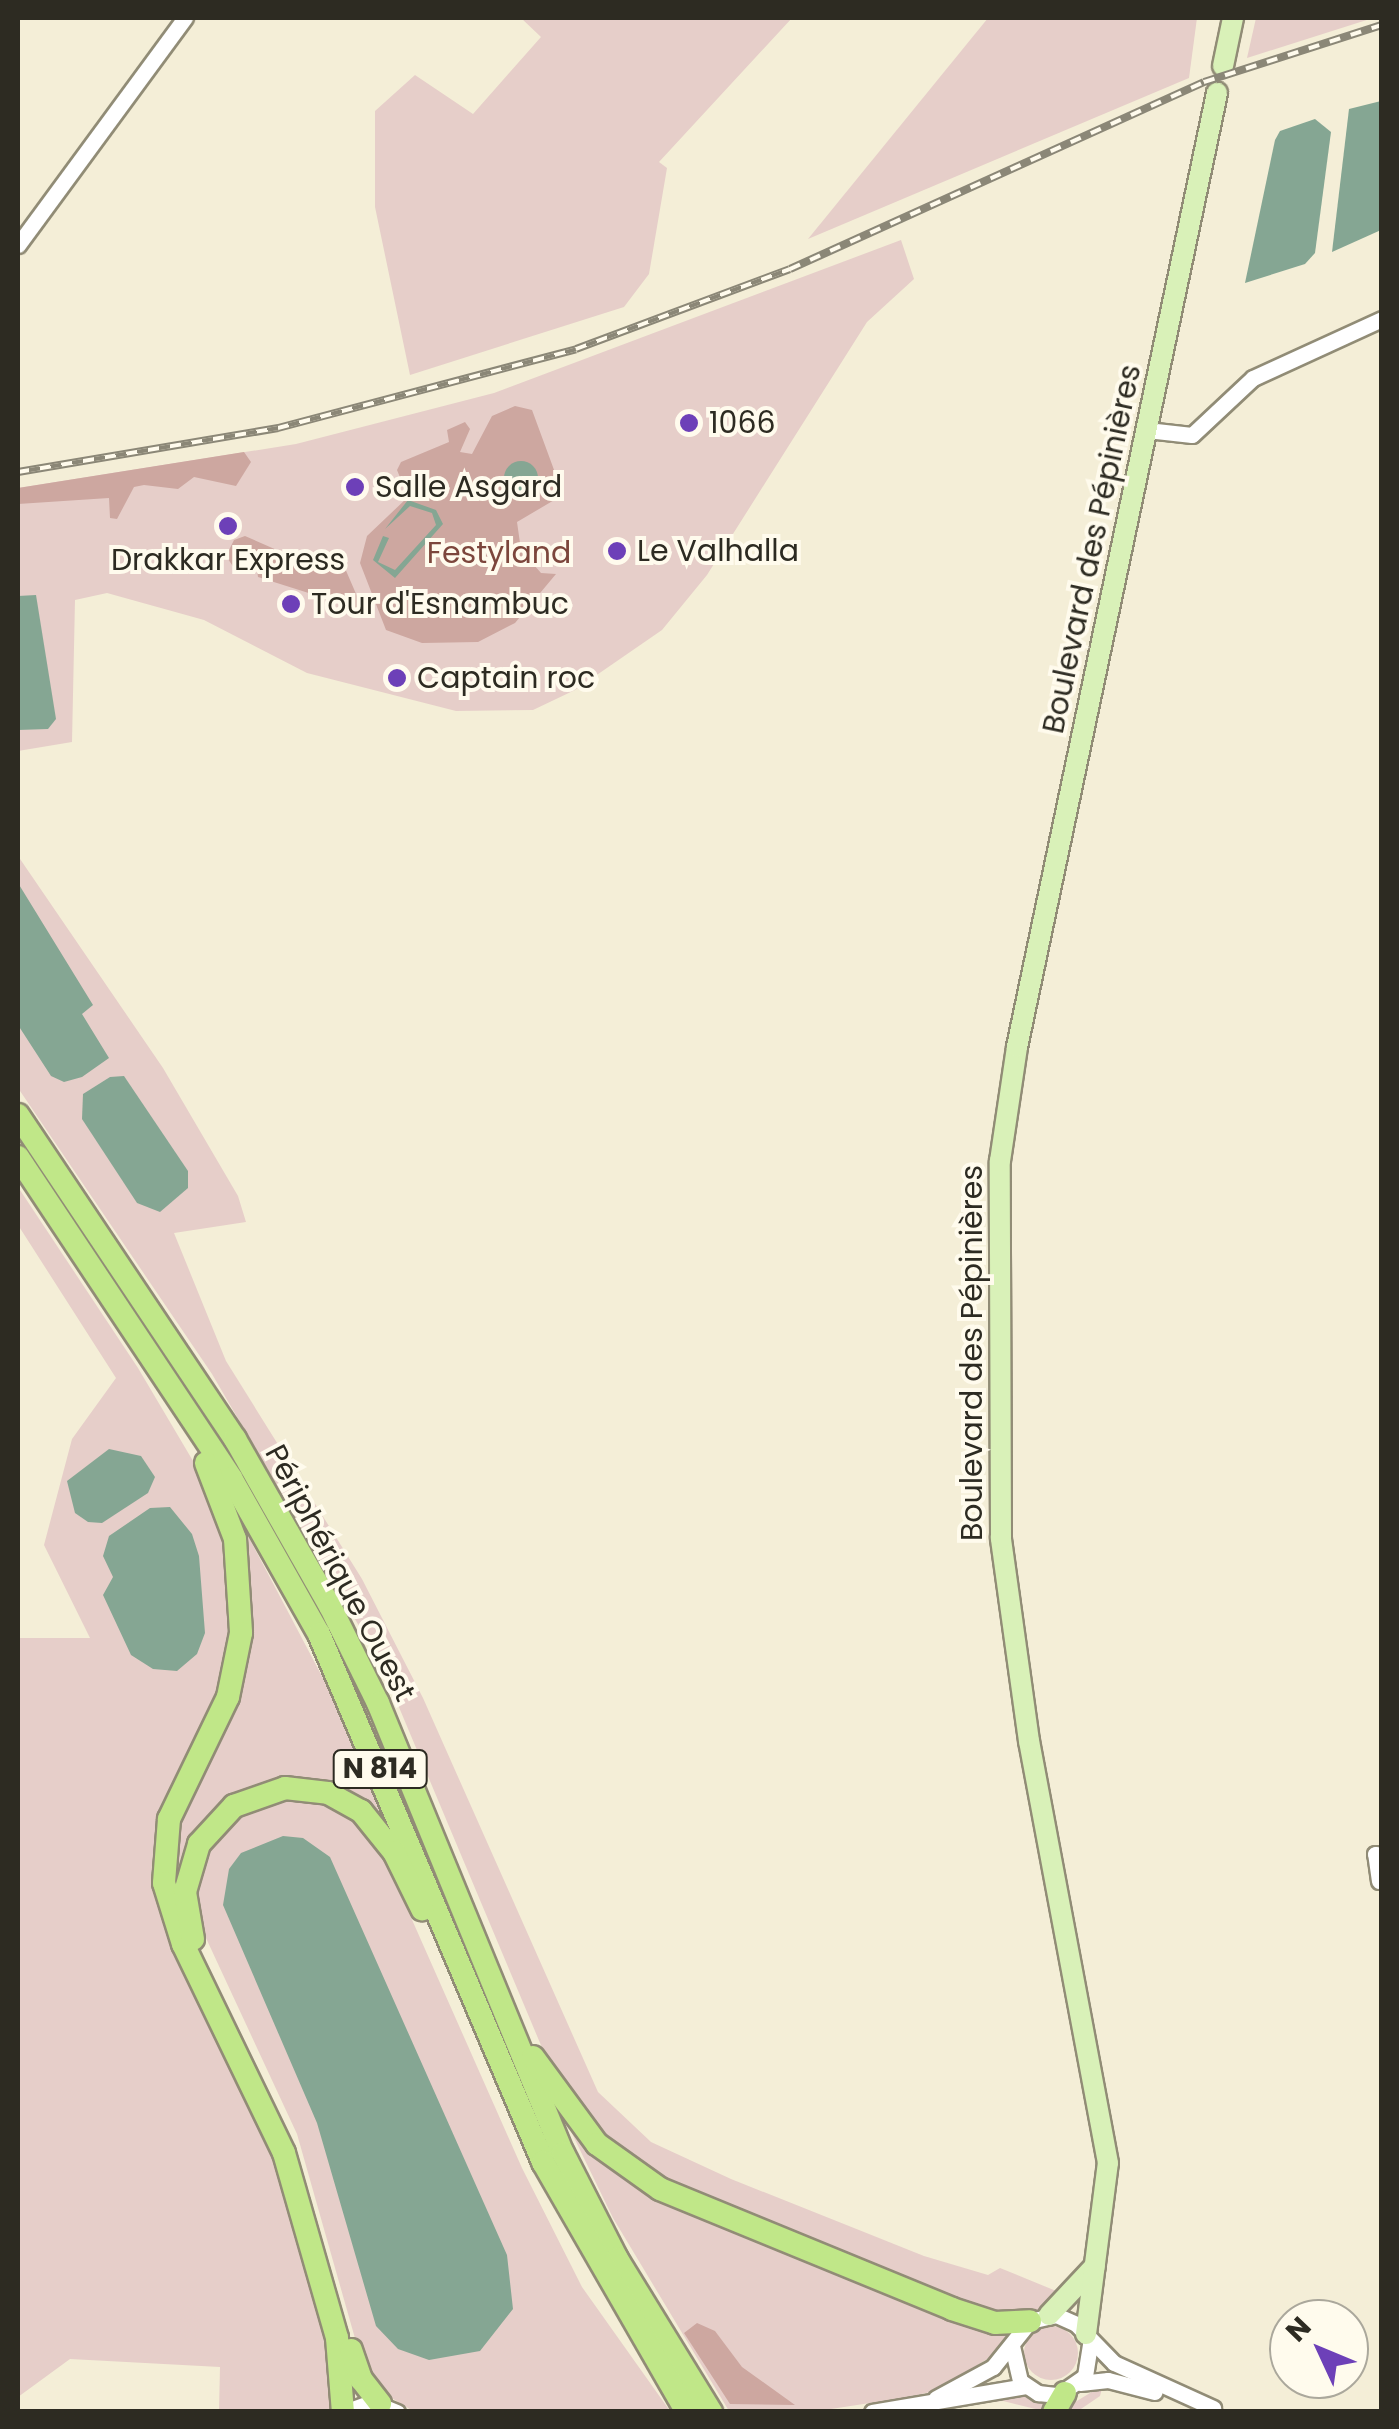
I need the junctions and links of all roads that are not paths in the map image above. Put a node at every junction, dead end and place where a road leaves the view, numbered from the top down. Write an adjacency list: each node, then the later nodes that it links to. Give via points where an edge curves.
1 (185, 18): 5 (street)
2 (1232, 18): 3 (main road)
3 (1223, 66)
4 (1217, 93): 7 (main road, Boulevard des Pépinières)
5 (18, 245)
6 (1382, 320): 7 (street, via 1253,378 1192,435)
7 (1148, 430): 15 (main road, Boulevard des Pépinières, via 1017,1047 1000,1161 996,1286 1001,1538 1016,1664 1104,2112 1107,2207)
8 (18, 1115): 14 (highway, Périphérique Ouest / N 814, via 235,1439 330,1606 378,1703)
9 (18, 1156): 10 (highway, Périphérique Ouest / N 814)
10 (125, 1316): 13 (highway, Périphérique Ouest / N 814, via 231,1478 319,1634); 25 (highway, via 215,1480 241,1579 241,1633 228,1697 166,1830 168,1904 284,2153 337,2338)
11 (1382, 1855): 12 (street, via 1376,1854)
12 (1378, 1881)
13 (467, 1989): 22 (highway, via 394,1852 347,1802 306,1788 264,1791 220,1817 198,1844 185,1892 192,1936 295,2154 352,2354); 23 (highway, Périphérique Ouest / N 814, via 567,2209)
14 (506, 2023): 16 (highway, via 582,2128 660,2189 952,2309 995,2322); 23 (highway, Périphérique Ouest / N 814, via 589,2206)
15 (1097, 2264): 16 (main road); 17 (main road, Boulevard des Pépinières)
16 (1039, 2318): 17 (street, via 1070,2320); 18 (street)
17 (1088, 2339): 20 (street, via 1089,2369); 24 (street, via 1140,2377)
18 (1012, 2346): 19 (street, via 1013,2368); 21 (street, via 988,2371)
19 (1026, 2386): 20 (street); 21 (street)
20 (1066, 2396): 24 (street, via 1108,2380)
21 (936, 2398): 26 (street)
22 (389, 2407): 25 (street)
23 (702, 2410)
24 (1218, 2410)
25 (344, 2412)
26 (872, 2412)

